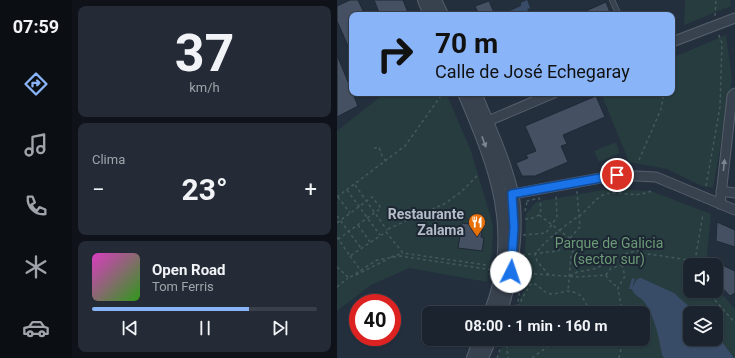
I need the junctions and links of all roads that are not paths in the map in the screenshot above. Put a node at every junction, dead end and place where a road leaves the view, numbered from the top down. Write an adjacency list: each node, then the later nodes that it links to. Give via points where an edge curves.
1 (424, 0): 4 (street)
2 (435, 0): 5 (street)
3 (613, 0): 6 (lane)
4 (429, 12)
5 (441, 12)
6 (618, 12)
7 (735, 18): 8 (street)
8 (675, 41)
9 (735, 93): 14 (street, one-way to 9, via 732,96)
10 (466, 96): 13 (street)
11 (476, 96): 13 (street)
12 (546, 96): 13 (street)
13 (483, 124): 16 (street, via 494,167)
14 (721, 191): 15 (street); 17 (street)
15 (735, 193)
16 (507, 195): 17 (street, via 617,175 655,177); 19 (street, via 502,270); 20 (street, via 514,227 511,272)
17 (720, 204): 18 (street)
18 (735, 210)
19 (493, 306)
20 (503, 306)
21 (477, 346): 23 (street)
22 (487, 346): 24 (street)
23 (473, 358)
24 (482, 358)

